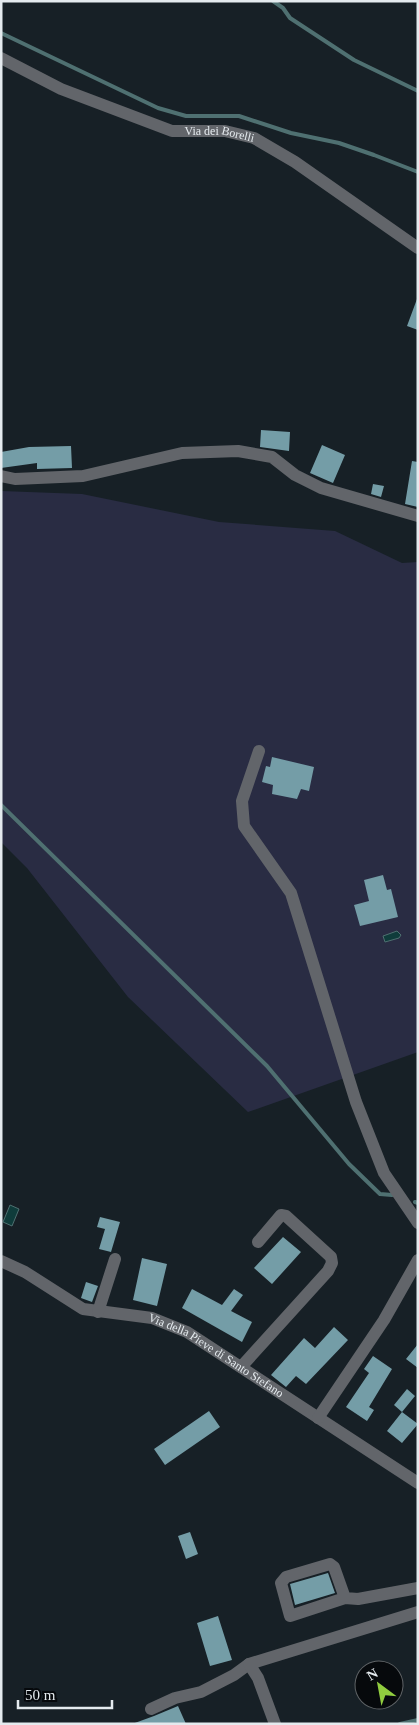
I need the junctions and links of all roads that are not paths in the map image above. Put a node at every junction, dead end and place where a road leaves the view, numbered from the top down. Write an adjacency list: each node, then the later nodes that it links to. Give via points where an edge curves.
1 (1, 58): 2 (street, Via dei Borelli, via 61,89 172,131 225,131 254,138 295,162)
2 (418, 248)
3 (1, 476): 4 (street, via 16,479 83,476 182,453 238,451 272,457 295,475 321,488)
4 (418, 516)
5 (259, 751): 6 (street, via 242,801 244,826 291,893 356,1102 384,1173)
6 (418, 1223)
7 (258, 1242): 12 (street, via 281,1215 286,1216 331,1257 332,1263)
8 (115, 1259): 11 (street)
9 (418, 1260): 13 (street, via 384,1320)
10 (1, 1261): 11 (street, Via della Pieve di Santo Stefano, via 25,1272 83,1309)
11 (98, 1312): 12 (street, Via della Pieve di Santo Stefano, via 152,1318 187,1332)
12 (240, 1367): 13 (street, Via della Pieve di Santo Stefano)
13 (318, 1418): 14 (street, Via della Pieve di Santo Stefano)
14 (418, 1483)
15 (418, 1588): 16 (street, via 358,1599)
16 (345, 1598): 16 (street, via 290,1616 281,1583 286,1577 330,1564 334,1566)
17 (418, 1612): 18 (street)
18 (249, 1664): 19 (street, via 201,1692 175,1698); 20 (street, via 258,1678)
19 (152, 1709)
20 (275, 1724)

